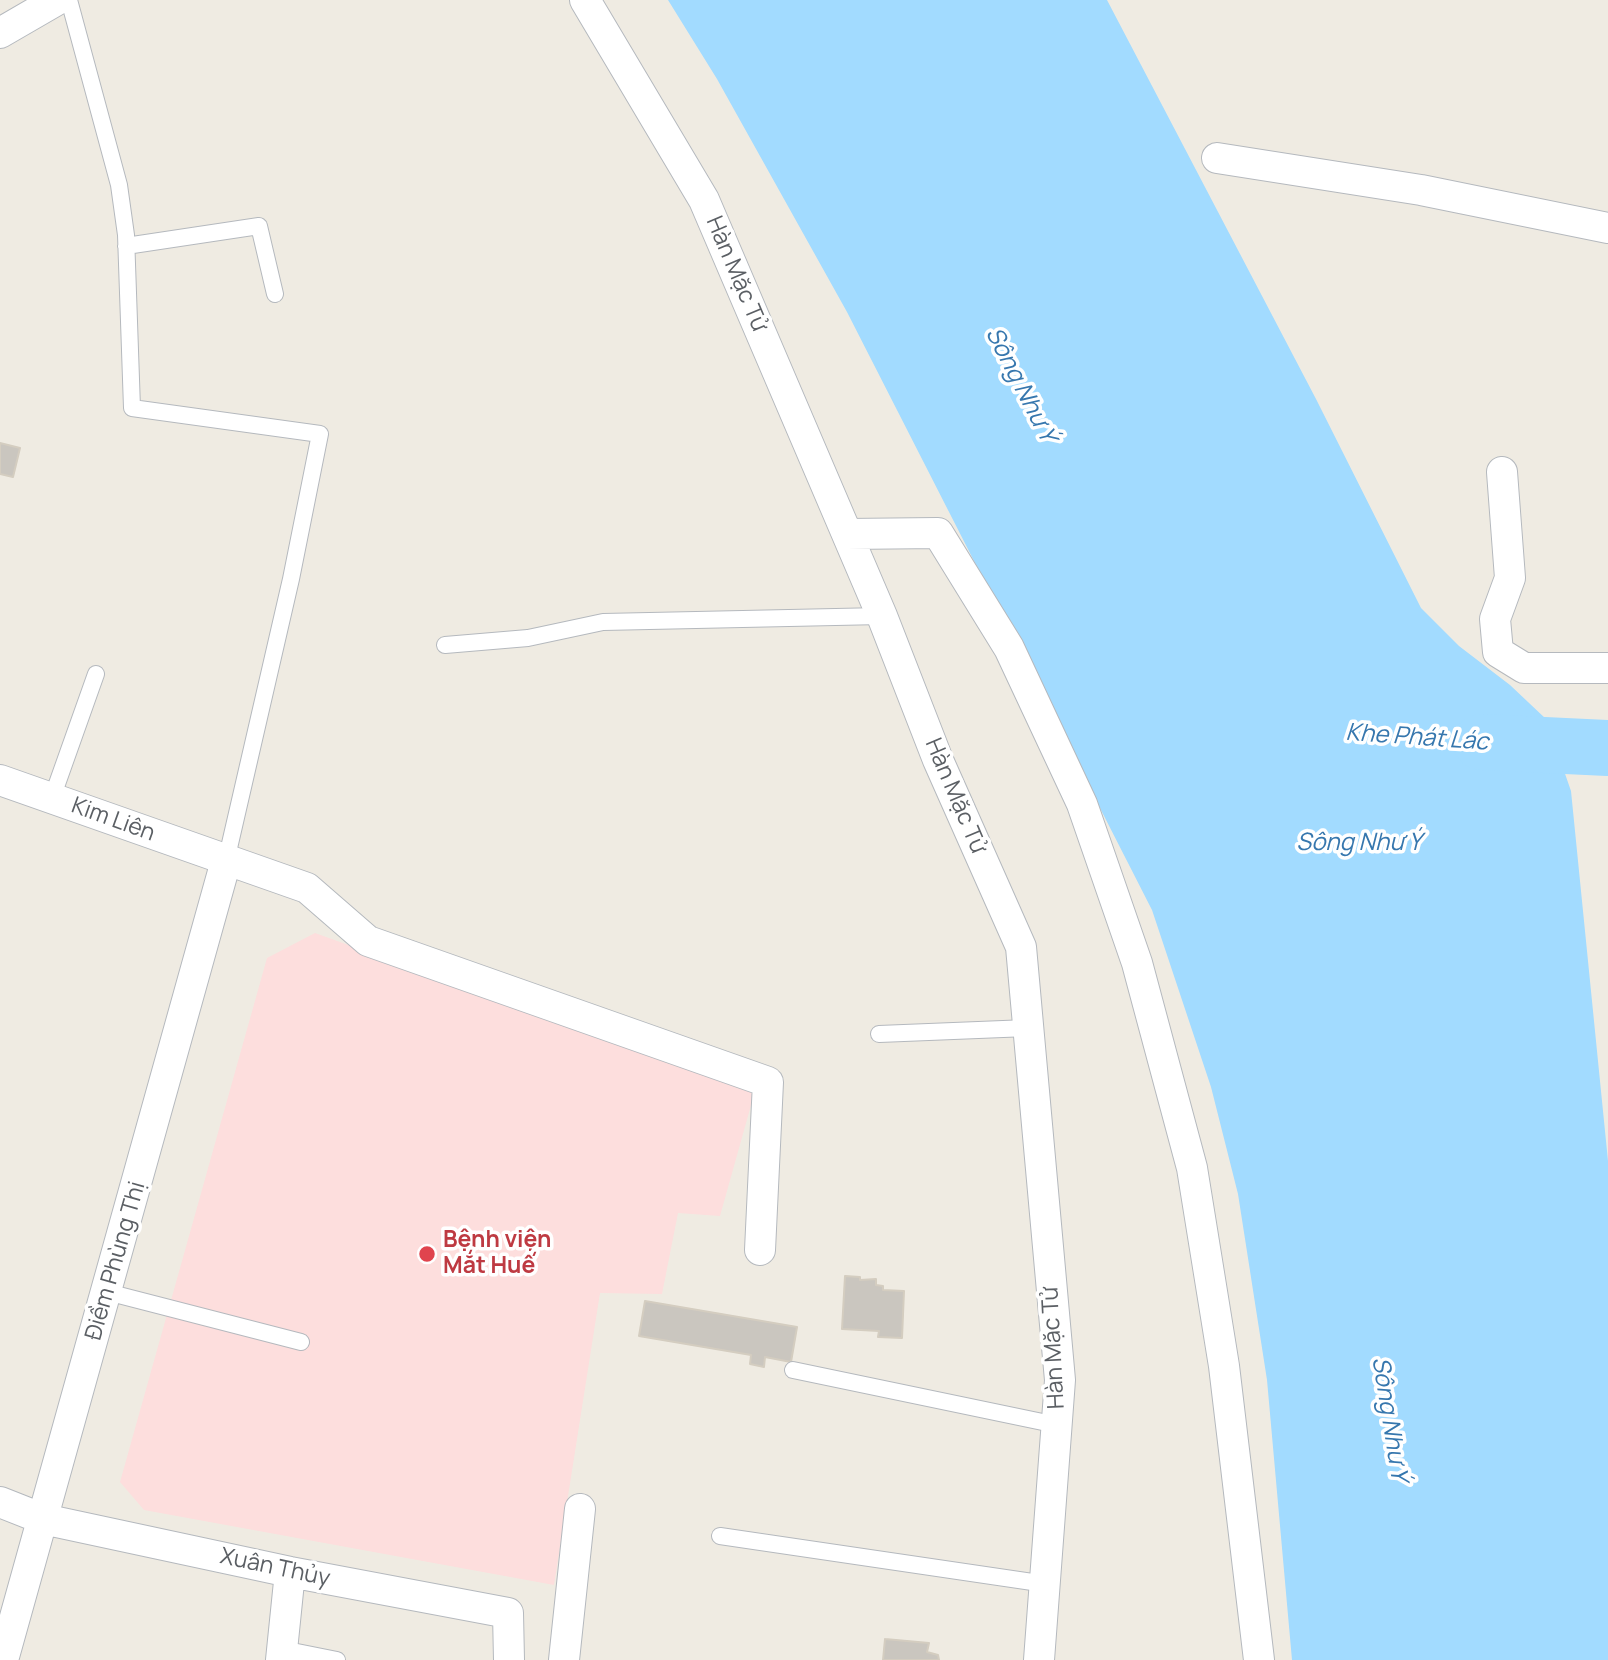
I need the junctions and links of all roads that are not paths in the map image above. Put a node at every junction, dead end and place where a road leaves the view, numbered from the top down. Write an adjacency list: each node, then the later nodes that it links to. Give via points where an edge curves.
1 (57, 0): 4 (street)
2 (69, 0): 7 (lane, via 119,185)
3 (585, 0): 10 (street, Hàn Mặc Tử, via 704,200)
4 (0, 33)
5 (1217, 158): 6 (street, via 1422,190)
6 (1608, 228)
7 (126, 246): 8 (lane, via 260,226); 17 (lane, via 132,408 320,434)
8 (275, 294)
9 (1502, 472): 13 (street, via 1510,578 1495,620 1498,652 1524,668)
10 (847, 534): 11 (street, Hàn Mặc Tử); 37 (street, via 938,533 1009,648 1082,804 1138,963 1192,1168 1224,1366)
11 (882, 616): 12 (lane, via 603,622 528,638); 18 (street, Hàn Mặc Tử, via 938,760 1021,947)
12 (444, 645)
13 (1608, 668)
14 (96, 674): 16 (lane)
15 (0, 780): 16 (street, Kim Liên)
16 (52, 798): 17 (street, Kim Liên)
17 (226, 861): 20 (street, Kim Liên, via 307,888 368,941 768,1082); 21 (street, Điềm Phùng Thị)
18 (1028, 1028): 19 (lane); 24 (street, Hàn Mặc Tử, via 1060,1380)
19 (879, 1034)
20 (760, 1250)
21 (107, 1292): 22 (lane); 27 (street, Điềm Phùng Thị)
22 (300, 1342)
23 (793, 1370): 24 (lane)
24 (1057, 1425): 30 (street, Hàn Mặc Tử)
25 (0, 1502): 27 (street, Xuân Thủy)
26 (580, 1509): 35 (street)
27 (43, 1519): 29 (street, Xuân Thủy); 32 (street, Điềm Phùng Thị)
28 (720, 1536): 30 (lane)
29 (290, 1572): 31 (street); 34 (street, Xuân Thủy, via 508,1613)
30 (1046, 1584): 36 (street, Hàn Mặc Tử)
31 (282, 1654): 33 (lane)
32 (3, 1660)
33 (337, 1660)
34 (509, 1660)
35 (564, 1660)
36 (1040, 1660)
37 (1259, 1660)

